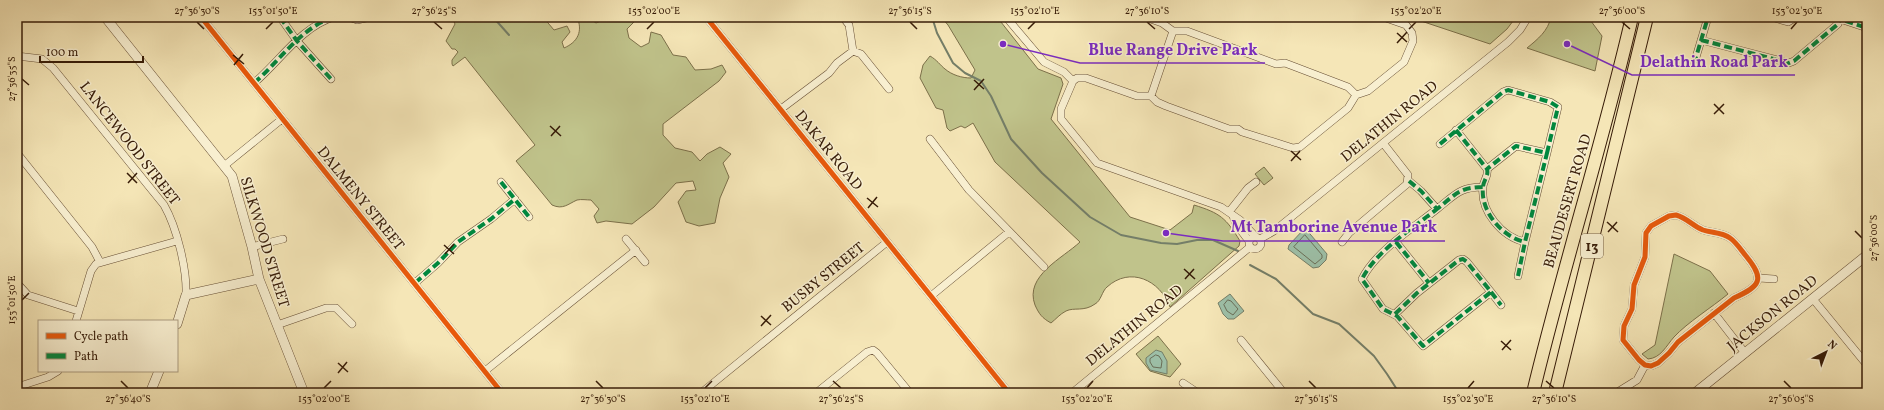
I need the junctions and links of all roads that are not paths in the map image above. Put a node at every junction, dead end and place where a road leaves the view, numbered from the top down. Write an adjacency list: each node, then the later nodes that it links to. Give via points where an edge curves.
1 (104, 17): 40 (street, SILKWOOD STREET)
2 (201, 17): 28 (street, DALMENY STREET)
3 (280, 17): 22 (street)
4 (334, 17): 22 (street, via 322,21)
5 (349, 17): 6 (street, via 357,20)
6 (371, 17)
7 (706, 17): 32 (street, DAKAR ROAD)
8 (843, 17): 23 (street, via 849,25)
9 (1006, 17): 27 (street, via 1044,62 1064,72)
10 (1145, 17): 20 (street, via 1162,23)
11 (1383, 17): 30 (street, via 1406,25 1412,32 1412,41 1404,62 1368,91)
12 (1528, 17): 36 (street, DELATHIN ROAD, via 1508,42)
13 (1632, 17): 105 (highway, BEAUDESERT ROAD / 13)
14 (1647, 17): 106 (highway, 13)
15 (1708, 17): 21 (street)
16 (1771, 17): 17 (street, via 1788,22)
17 (1796, 17)
18 (1837, 18): 19 (street); 21 (street, via 1838,24 1789,63)
19 (1867, 28)
20 (1173, 31): 30 (street, via 1187,31 1276,64 1285,64 1348,87); 31 (street)
21 (1701, 40): 25 (street)
22 (298, 41): 26 (street); 28 (street)
23 (853, 51): 29 (street, via 861,54); 32 (street, via 829,73)
24 (17, 56): 53 (street, LANCEWOOD STREET, via 42,60 53,68 164,205)
25 (1694, 64)
26 (331, 79)
27 (1073, 81): 31 (street, via 1077,78 1086,78 1137,96); 48 (street, via 1061,109 1061,119 1094,162 1214,204)
28 (254, 83): 33 (street, DALMENY STREET)
29 (889, 89)
30 (1356, 95): 31 (street, via 1348,108 1300,147 1293,148 1238,129 1229,129 1166,106)
31 (1151, 96)
32 (781, 109): 55 (street, DAKAR ROAD)
33 (282, 119): 40 (street); 71 (street, DALMENY STREET)
34 (1456, 130): 37 (street); 39 (street, via 1503,92 1513,91 1550,102 1558,107); 41 (street)
35 (930, 139): 50 (street, via 970,190)
36 (1383, 143): 42 (street, via 1408,175); 54 (street, DELATHIN ROAD, via 1274,231)
37 (1440, 144)
38 (17, 153): 62 (street)
39 (1546, 153): 41 (street, via 1516,146); 58 (street)
40 (224, 166): 59 (street, SILKWOOD STREET, via 232,176)
41 (1487, 169): 45 (street)
42 (1409, 181): 47 (street, via 1421,190); 56 (street)
43 (501, 182): 46 (street)
44 (1256, 182): 48 (street, via 1248,188)
45 (1483, 187): 47 (street, via 1460,190); 58 (street, via 1488,213 1511,237)
46 (515, 198): 49 (street); 71 (street, via 458,242)
47 (1437, 209): 57 (street)
48 (1231, 214): 54 (street, via 1243,223)
49 (529, 217)
50 (1010, 232): 64 (street); 74 (street)
51 (283, 239): 59 (street)
52 (626, 239): 60 (street)
53 (177, 241): 62 (street); 73 (street, LANCEWOOD STREET, via 185,271)
54 (1254, 241): 102 (street, DELATHIN ROAD)
55 (887, 242): 74 (street, DAKAR ROAD); 98 (street, BUSBY STREET)
56 (1342, 242)
57 (1396, 242): 70 (street); 79 (street, via 1376,259 1362,279 1383,309)
58 (1525, 242): 65 (street)
59 (252, 247): 67 (street, SILKWOOD STREET)
60 (636, 250): 63 (street); 88 (street)
61 (1867, 255): 75 (street, JACKSON ROAD)
62 (103, 261): 77 (street, via 96,264 91,271)
63 (645, 262)
64 (1044, 267)
65 (1518, 276)
66 (1759, 278): 68 (street); 78 (street, via 1747,291); 86 (street, via 1757,269 1731,238 1704,230 1676,215 1651,226 1646,233 1645,257 1634,285 1632,309 1623,332 1623,340)
67 (259, 279): 73 (street); 83 (street, SILKWOOD STREET)
68 (1774, 279)
69 (17, 282): 77 (street, via 28,295)
70 (1429, 283): 72 (street, via 1459,260 1463,260); 79 (street)
71 (415, 284): 88 (street, DALMENY STREET)
72 (1491, 292): 76 (street); 79 (street, via 1423,346)
73 (186, 295): 81 (street, LANCEWOOD STREET)
74 (931, 296): 101 (street, DAKAR ROAD)
75 (1812, 299): 85 (street, JACKSON ROAD); 87 (street)
76 (1501, 305)
77 (78, 311): 80 (street)
78 (1714, 313): 85 (street); 86 (street, via 1678,342 1658,363)
79 (1395, 314)
80 (76, 320)
81 (178, 321)
82 (352, 324): 83 (street, via 336,308 326,308)
83 (277, 325): 94 (street, SILKWOOD STREET)
84 (1241, 340): 104 (street)
85 (1745, 353): 108 (street, JACKSON ROAD)
86 (1645, 365): 107 (street, via 1637,380)
87 (1867, 365)
88 (485, 371): 97 (street, DALMENY STREET)
89 (56, 372): 92 (street)
90 (159, 372): 93 (street)
91 (1183, 383): 103 (street)
92 (17, 387)
93 (150, 393)
94 (304, 393)
95 (397, 393): 96 (street)
96 (407, 393)
97 (502, 393)
98 (701, 393)
99 (816, 393): 100 (street, via 867,352 873,350)
100 (910, 393)
101 (1008, 393)
102 (1072, 393)
103 (1198, 393)
104 (1284, 393)
105 (1533, 393)
106 (1556, 393)
107 (1616, 393)
108 (1695, 393)

